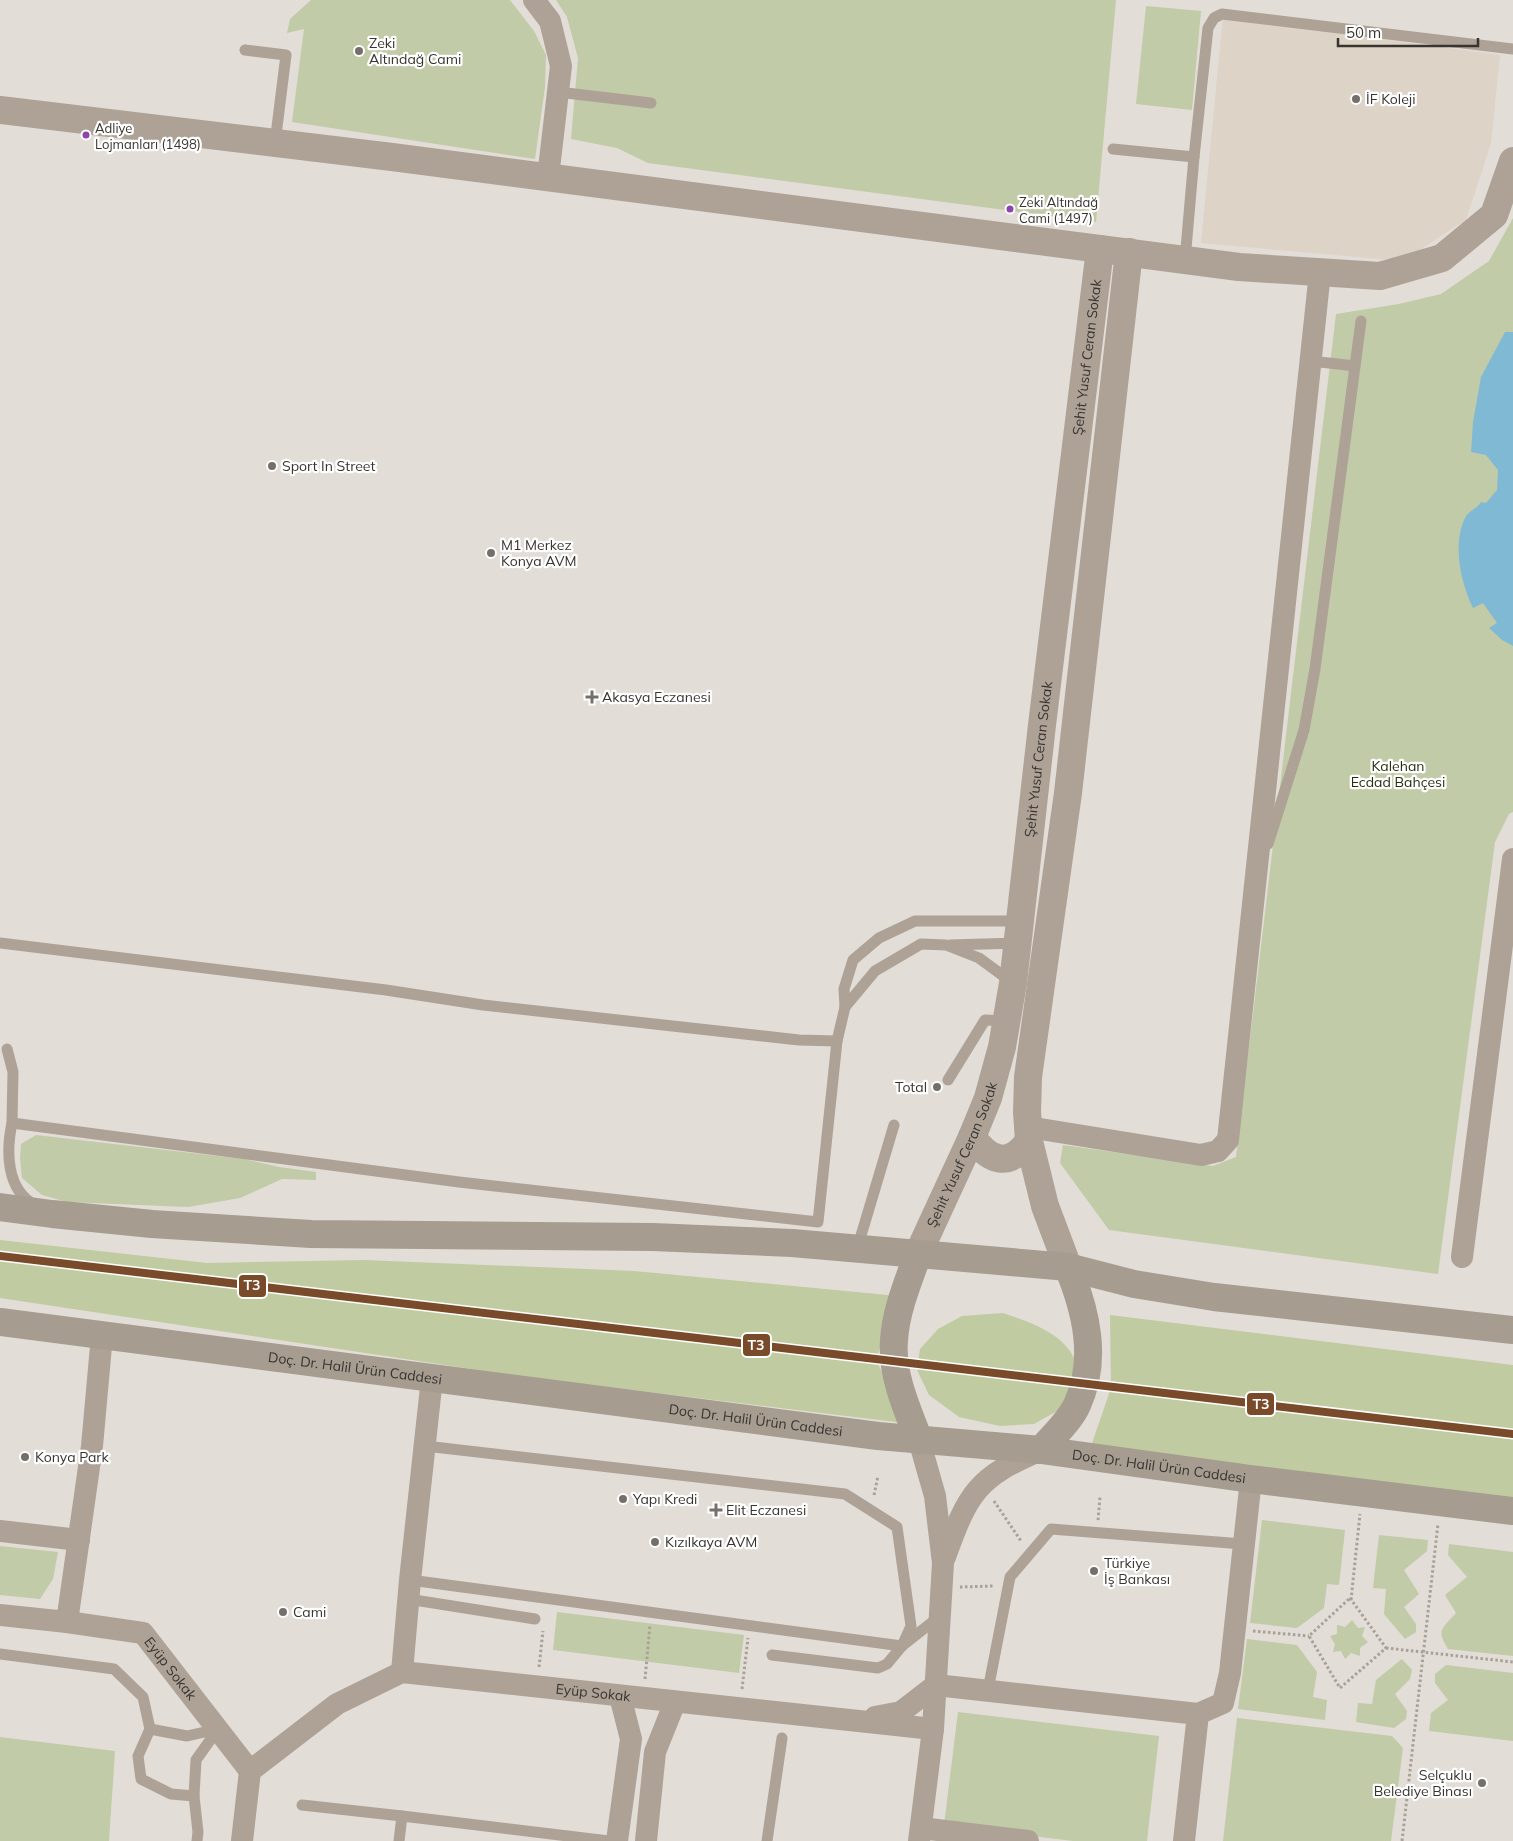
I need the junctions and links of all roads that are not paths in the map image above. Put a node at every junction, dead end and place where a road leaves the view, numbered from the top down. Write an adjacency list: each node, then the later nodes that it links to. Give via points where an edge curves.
1 (534, 0): 4 (street, via 550,21 561,66)
2 (1513, 49): 9 (lane, via 1222,14 1214,18 1208,28)
3 (245, 50): 7 (lane, via 286,55)
4 (558, 92): 5 (lane); 11 (street)
5 (651, 104)
6 (0, 110): 7 (street)
7 (275, 143): 11 (street)
8 (1113, 149): 9 (lane)
9 (1194, 157): 14 (lane)
10 (1513, 162): 15 (street, via 1494,215 1442,258 1380,276)
11 (548, 177): 12 (street)
12 (1100, 249): 13 (street); 21 (street, Şehit Yusuf Ceran Sokak)
13 (1129, 252): 14 (street); 32 (street, via 1068,794 1028,1077)
14 (1185, 260): 15 (street)
15 (1320, 272): 17 (street)
16 (1361, 321): 18 (lane)
17 (1311, 360): 18 (lane); 20 (street)
18 (1355, 366): 20 (lane, via 1304,730)
19 (1513, 859): 38 (street)
20 (1256, 880): 32 (street, via 1228,1140 1218,1151 1201,1155)
21 (1019, 932): 23 (lane); 24 (street, Şehit Yusuf Ceran Sokak); 25 (lane, via 915,921 879,938 853,960 844,989)
22 (0, 943): 27 (lane, via 386,990 483,1005)
23 (946, 945): 24 (lane, via 980,958); 25 (lane, via 921,944 875,971)
24 (1013, 984): 26 (street, Şehit Yusuf Ceran Sokak)
25 (845, 1007): 27 (lane)
26 (1006, 1021): 29 (lane, via 985,1020); 33 (street, Şehit Yusuf Ceran Sokak, via 996,1072)
27 (837, 1041): 30 (lane, via 818,1222 459,1182)
28 (8, 1049): 30 (lane, via 13,1072)
29 (948, 1080)
30 (12, 1124): 35 (lane, via 8,1145 11,1175 26,1200)
31 (894, 1125): 36 (lane)
32 (1029, 1134): 33 (street, via 1023,1150 1013,1158 1000,1159 988,1154); 39 (street, via 1045,1206)
33 (972, 1137): 37 (street, Şehit Yusuf Ceran Sokak)
34 (0, 1207): 35 (main road)
35 (52, 1214): 36 (main road, via 311,1234 653,1237)
36 (857, 1249): 37 (main road)
37 (918, 1254): 39 (main road); 44 (main road, via 898,1313 894,1340 901,1392)
38 (1462, 1257)
39 (1068, 1267): 41 (main road, via 1134,1284 1214,1297); 46 (main road, via 1085,1317 1089,1346 1087,1375 1076,1406)
40 (0, 1322): 42 (main road, Doç. Dr. Halil Ürün Caddesi)
41 (1513, 1330)
42 (102, 1335): 43 (main road, Doç. Dr. Halil Ürün Caddesi); 50 (street)
43 (432, 1378): 44 (main road, Doç. Dr. Halil Ürün Caddesi); 45 (street)
44 (919, 1440): 46 (main road, Doç. Dr. Halil Ürün Caddesi); 52 (street, via 935,1496)
45 (425, 1446): 53 (street); 58 (lane, via 845,1494 897,1528 911,1626)
46 (1041, 1450): 47 (main road, Doç. Dr. Halil Ürün Caddesi); 52 (street, via 996,1472 982,1484 958,1522)
47 (1251, 1479): 48 (main road, Doç. Dr. Halil Ürün Caddesi); 51 (street)
48 (1513, 1511)
49 (0, 1531): 50 (street)
50 (79, 1540): 57 (street)
51 (1243, 1544): 63 (lane, via 1051,1529 1010,1577); 66 (street, via 1230,1672 1223,1703)
52 (944, 1563): 55 (street)
53 (409, 1590): 56 (lane); 58 (lane, via 546,1598); 61 (street)
54 (0, 1615): 57 (street, Eyüp Sokak)
55 (940, 1615): 58 (lane); 62 (street)
56 (535, 1619)
57 (67, 1622): 69 (street, Eyüp Sokak, via 143,1633)
58 (902, 1646): 60 (lane, via 887,1664 878,1668)
59 (0, 1654): 68 (lane, via 114,1668 143,1697)
60 (772, 1654)
61 (402, 1672): 64 (street, Eyüp Sokak); 72 (street, via 337,1704)
62 (936, 1685): 63 (street); 67 (street, via 901,1712); 70 (street)
63 (988, 1690): 66 (street)
64 (620, 1696): 65 (street, Eyüp Sokak); 82 (street, via 631,1739)
65 (676, 1702): 67 (street, Eyüp Sokak); 83 (street, via 655,1752)
66 (1198, 1714): 86 (street)
67 (856, 1721): 70 (street, Eyüp Sokak)
68 (150, 1729): 69 (lane, via 187,1736); 73 (lane, via 138,1756 141,1778 170,1794)
69 (218, 1729): 72 (street, Eyüp Sokak); 73 (lane, via 196,1760)
70 (933, 1729): 76 (street)
71 (782, 1738): 84 (lane)
72 (250, 1771): 79 (street)
73 (194, 1796): 78 (lane)
74 (302, 1805): 75 (lane)
75 (402, 1816): 77 (lane); 80 (lane)
76 (920, 1835): 85 (street)
77 (581, 1839): 81 (lane)
78 (197, 1841)
79 (242, 1841)
80 (399, 1841)
81 (609, 1841)
82 (617, 1841)
83 (646, 1841)
84 (767, 1841)
85 (1028, 1841)
86 (1184, 1841)

